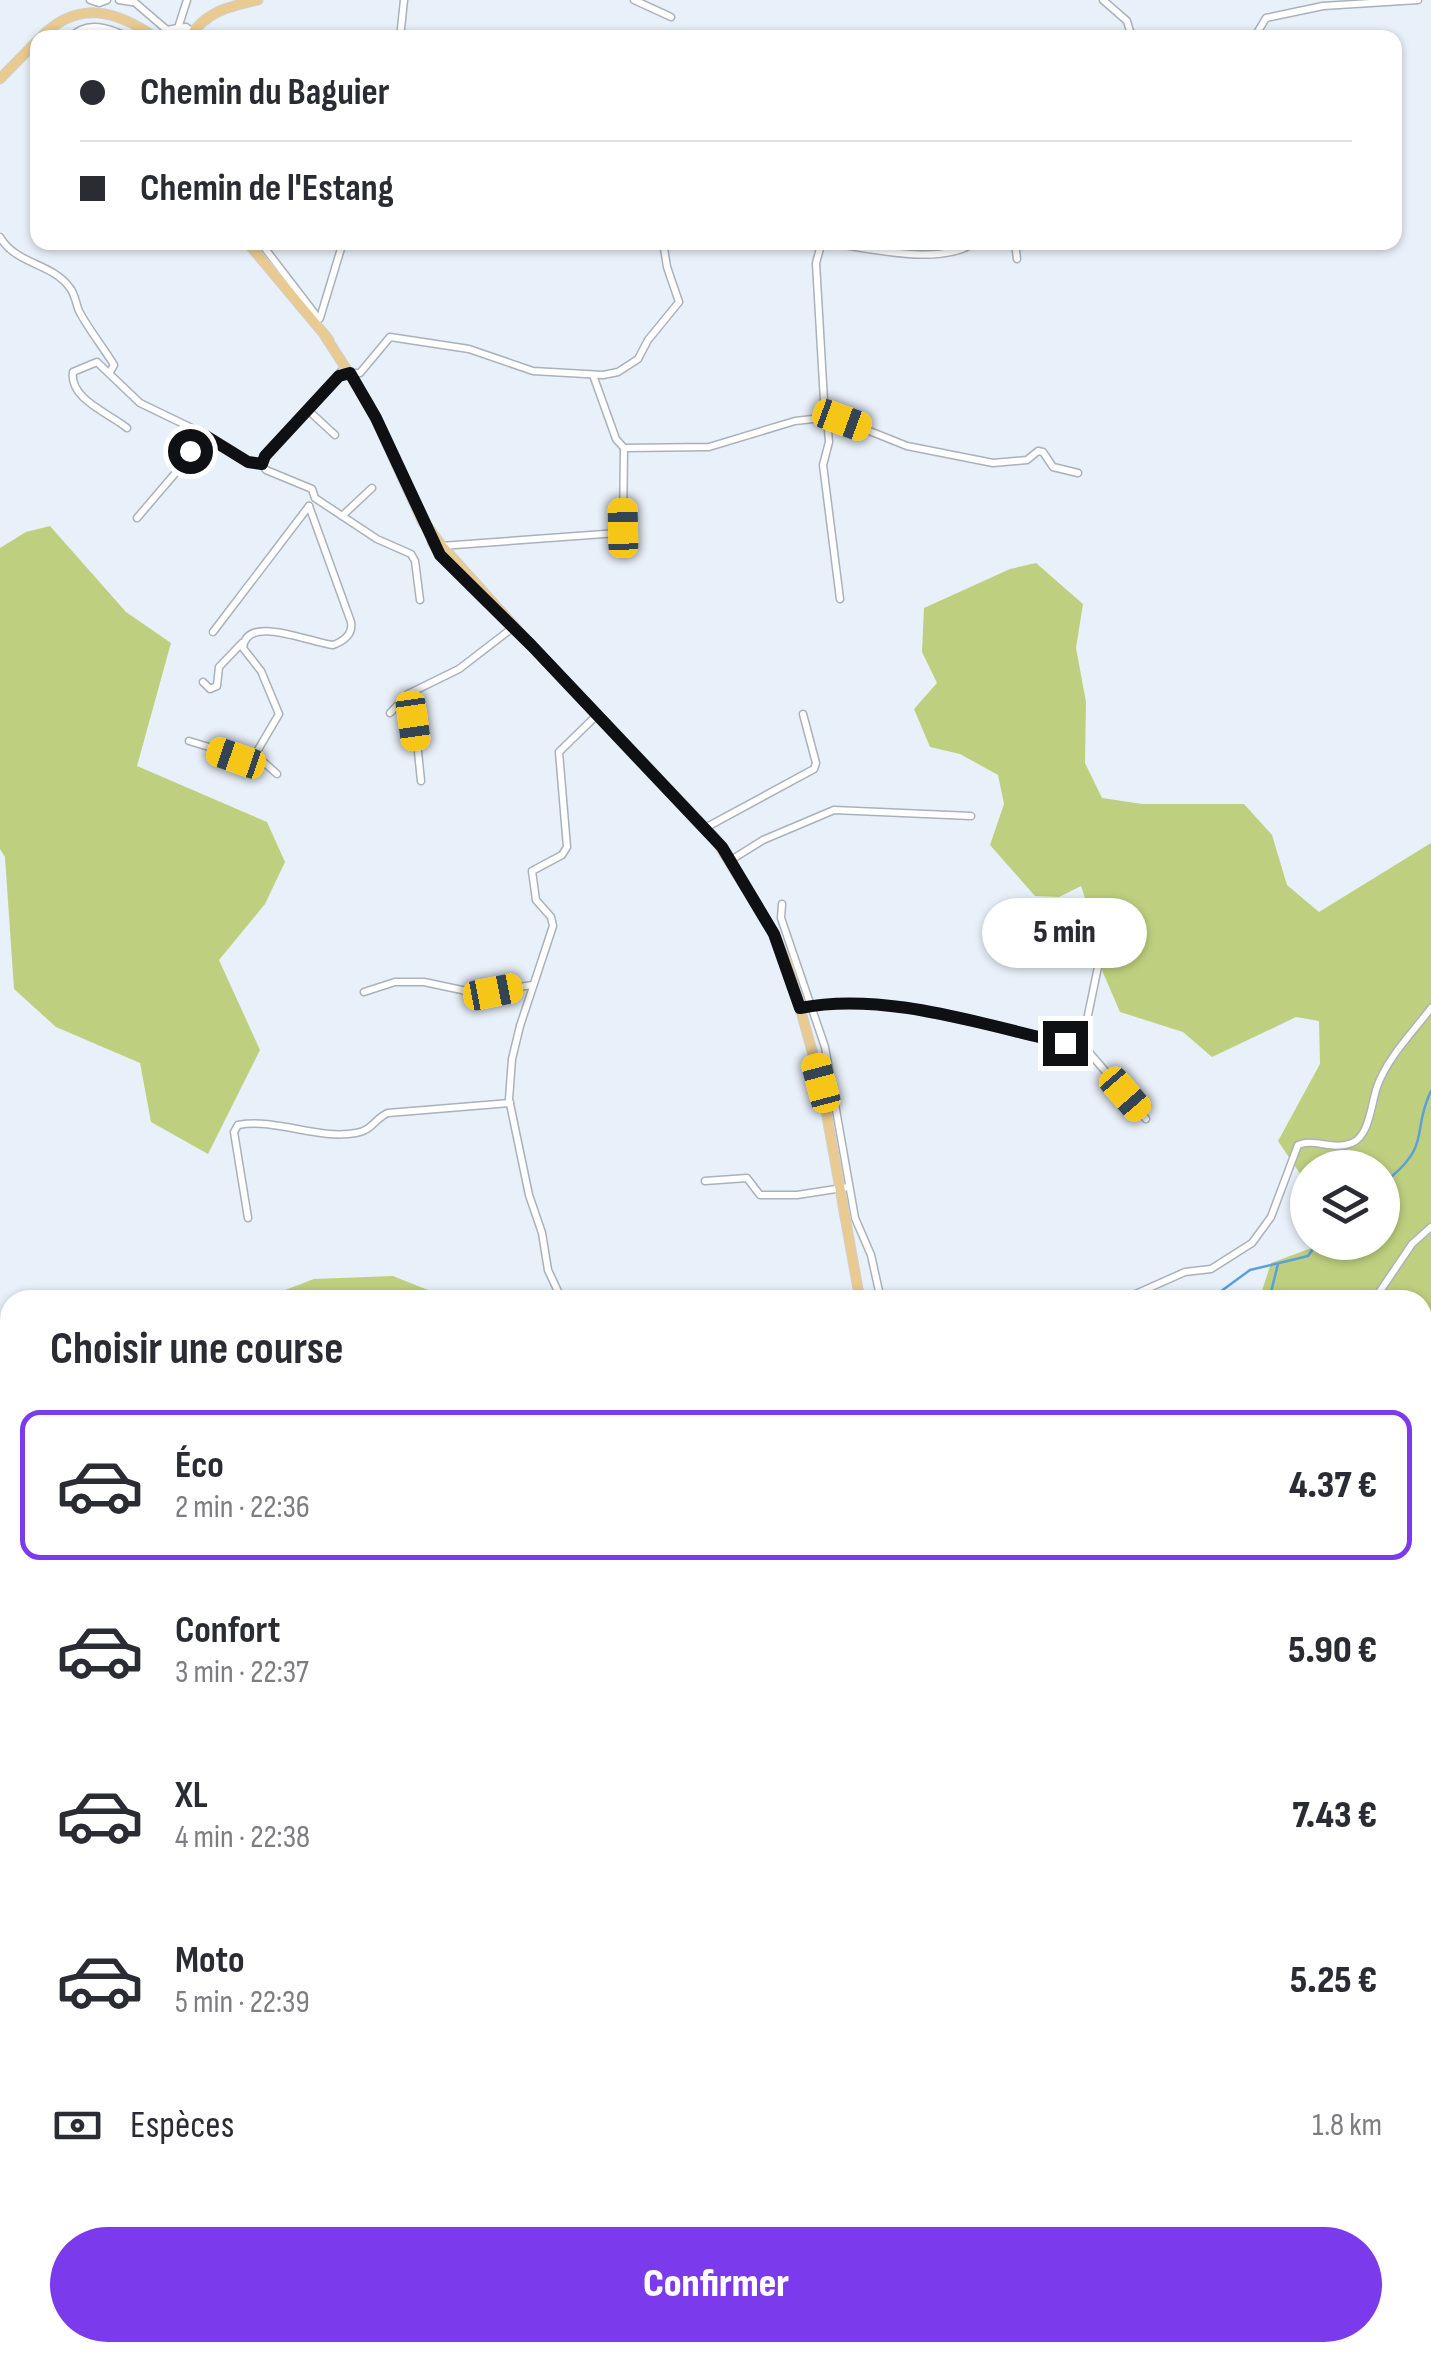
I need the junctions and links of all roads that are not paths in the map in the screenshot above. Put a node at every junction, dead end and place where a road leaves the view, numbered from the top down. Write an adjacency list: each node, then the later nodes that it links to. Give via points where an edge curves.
1 (90, 0): 2 (street)
2 (107, 0)
3 (119, 0): 10 (street)
4 (188, 0): 12 (street)
5 (258, 0): 18 (main road, via 214,14)
6 (404, 0): 19 (street)
7 (634, 0): 11 (street)
8 (1103, 0): 20 (street)
9 (1418, 0): 21 (street, via 1324,6 1266,18)
10 (132, 1): 12 (street, via 167,30)
11 (671, 17)
12 (178, 28): 17 (street)
13 (47, 30): 16 (main road, via 82,12)
14 (78, 30): 15 (street)
15 (107, 30)
16 (142, 30)
17 (188, 30)
18 (196, 30)
19 (401, 30)
20 (1130, 30)
21 (1259, 30)
22 (30, 47): 23 (main road)
23 (0, 79)
24 (0, 237): 35 (street, via 70,288 114,365)
25 (253, 250): 34 (main road)
26 (266, 250): 34 (street)
27 (340, 250): 34 (street)
28 (664, 250): 37 (street, via 677,305 638,360 618,372)
29 (820, 250): 39 (street)
30 (887, 250): 31 (street)
31 (960, 250)
32 (1016, 250): 33 (street)
33 (1017, 259)
34 (318, 322): 36 (main road)
35 (110, 372): 40 (street, via 98,362 70,375 79,394); 41 (street, via 140,404)
36 (352, 372): 37 (street, via 390,337 469,348 533,371); 38 (street, via 339,376); 51 (main road)
37 (592, 374): 43 (street)
38 (308, 410): 42 (street); 44 (street)
39 (826, 418): 43 (street, via 709,446); 45 (street, via 907,446 993,463 1043,452 1053,466); 54 (street, via 824,465)
40 (127, 428)
41 (201, 433): 44 (street); 50 (street)
42 (334, 435)
43 (624, 448): 53 (street, via 618,532)
44 (262, 464): 47 (street, via 312,489)
45 (1078, 474)
46 (372, 488): 49 (street)
47 (314, 498): 48 (street); 49 (street)
48 (309, 506): 57 (street); 58 (street, via 350,632 333,645 267,630 249,634)
49 (342, 516): 55 (street, via 411,554)
50 (136, 518)
51 (423, 520): 52 (main road); 53 (main road)
52 (429, 534): 53 (street); 56 (main road, via 440,555)
53 (442, 546): 56 (main road)
54 (840, 599)
55 (420, 600)
56 (514, 627): 60 (street, via 459,669); 63 (main road)
57 (213, 632)
58 (242, 644): 59 (street, via 219,668 217,686); 65 (street, via 279,710)
59 (203, 682)
60 (412, 692): 61 (street); 67 (street)
61 (390, 713)
62 (803, 714): 69 (street, via 814,770)
63 (596, 715): 69 (main road); 73 (street, via 560,752 567,847 532,871 536,900 553,921)
64 (190, 742): 65 (street, via 245,761)
65 (257, 756): 66 (street)
66 (278, 774)
67 (421, 781)
68 (971, 816): 70 (street, via 834,810)
69 (706, 828): 70 (main road)
70 (731, 860): 75 (main road)
71 (782, 904): 75 (street)
72 (1104, 938): 77 (street)
73 (532, 984): 74 (street, via 476,993 395,982); 78 (street, via 512,1058)
74 (364, 992)
75 (806, 1007): 77 (street, via 888,1005); 81 (main road)
76 (1431, 1008): 87 (street, via 1384,1071 1362,1135 1346,1145 1298,1145 1270,1218 1252,1242 1211,1269)
77 (1082, 1044): 79 (street)
78 (510, 1103): 82 (street, via 388,1114 368,1130 340,1135 238,1125); 84 (street)
79 (1146, 1119)
80 (705, 1181): 81 (street, via 747,1178 760,1195)
81 (845, 1187): 85 (main road); 86 (street)
82 (248, 1218)
83 (1431, 1227): 88 (street)
84 (557, 1290)
85 (859, 1290)
86 (878, 1290)
87 (1144, 1290)
88 (1381, 1290)

